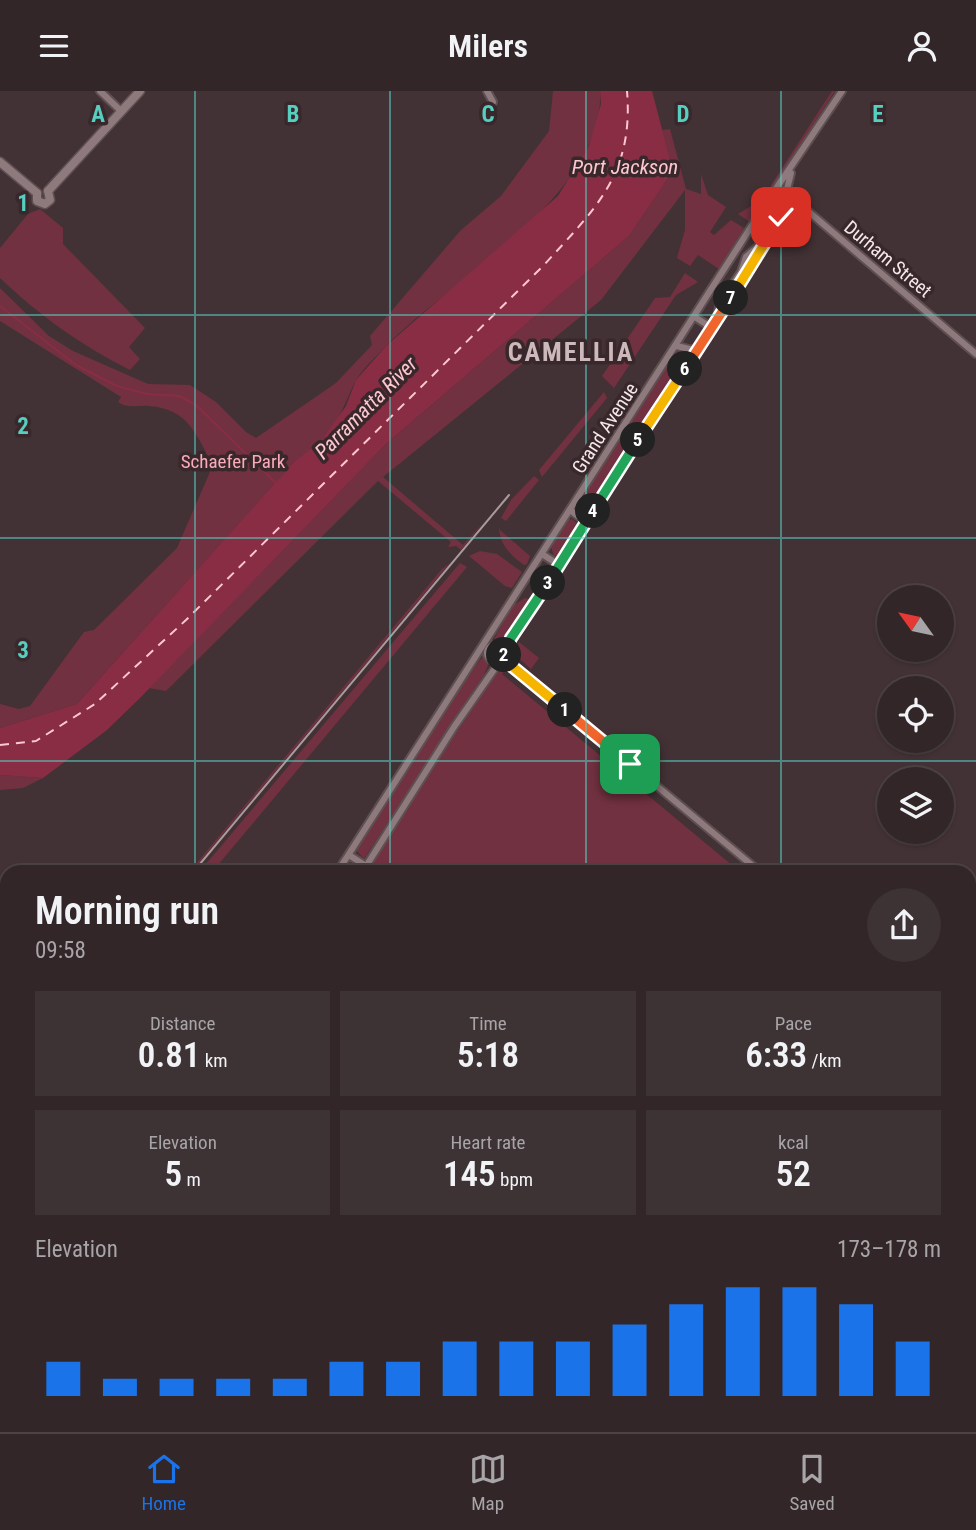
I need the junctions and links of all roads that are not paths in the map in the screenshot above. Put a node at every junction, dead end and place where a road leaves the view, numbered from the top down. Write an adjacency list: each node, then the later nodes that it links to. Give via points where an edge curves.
1 (100, 91): 6 (street)
2 (140, 91): 6 (street)
3 (487, 91): 5 (street)
4 (842, 91): 8 (street, Grand Avenue)
5 (493, 102)
6 (121, 111): 10 (street)
7 (0, 162): 11 (street)
8 (794, 165): 9 (street, Grand Avenue); 16 (street, Grand Avenue)
9 (787, 184): 12 (street, Grand Avenue); 13 (street, Durham Street)
10 (48, 191): 11 (street); 11 (street, via 50,200 45,204 37,201)
11 (37, 193)
12 (785, 200): 13 (street); 15 (street, Grand Avenue); 16 (street)
13 (798, 202): 14 (street, Durham Street)
14 (804, 209): 15 (street, via 789,208); 24 (street, Durham Street)
15 (779, 222): 17 (street, Grand Avenue)
16 (752, 225): 17 (street, via 761,237); 18 (street, Grand Avenue)
17 (770, 235): 19 (street, Grand Avenue)
18 (725, 269): 19 (street); 20 (street, Grand Avenue)
19 (740, 278): 21 (street, Grand Avenue)
20 (695, 317): 21 (street); 22 (street, Grand Avenue)
21 (714, 325): 23 (street, Grand Avenue)
22 (677, 346): 23 (street); 25 (street, Grand Avenue)
23 (697, 351): 26 (street, Grand Avenue)
24 (976, 354)
25 (570, 510): 26 (street); 27 (street, Grand Avenue)
26 (586, 522): 28 (street, Grand Avenue)
27 (542, 554): 28 (street); 29 (street, Grand Avenue)
28 (559, 565): 31 (street, Grand Avenue)
29 (511, 603): 30 (street, Grand Avenue); 32 (street, Grand Avenue)
30 (487, 648): 31 (street, via 497,646); 31 (street, via 489,658); 32 (street, Grand Avenue)
31 (502, 658): 36 (street, Grand Avenue); 37 (street)
32 (462, 680): 33 (street, Grand Avenue)
33 (349, 855): 34 (street, Grand Avenue); 35 (street, Grand Avenue)
34 (342, 865)
35 (360, 865)
36 (368, 865)
37 (752, 865)

